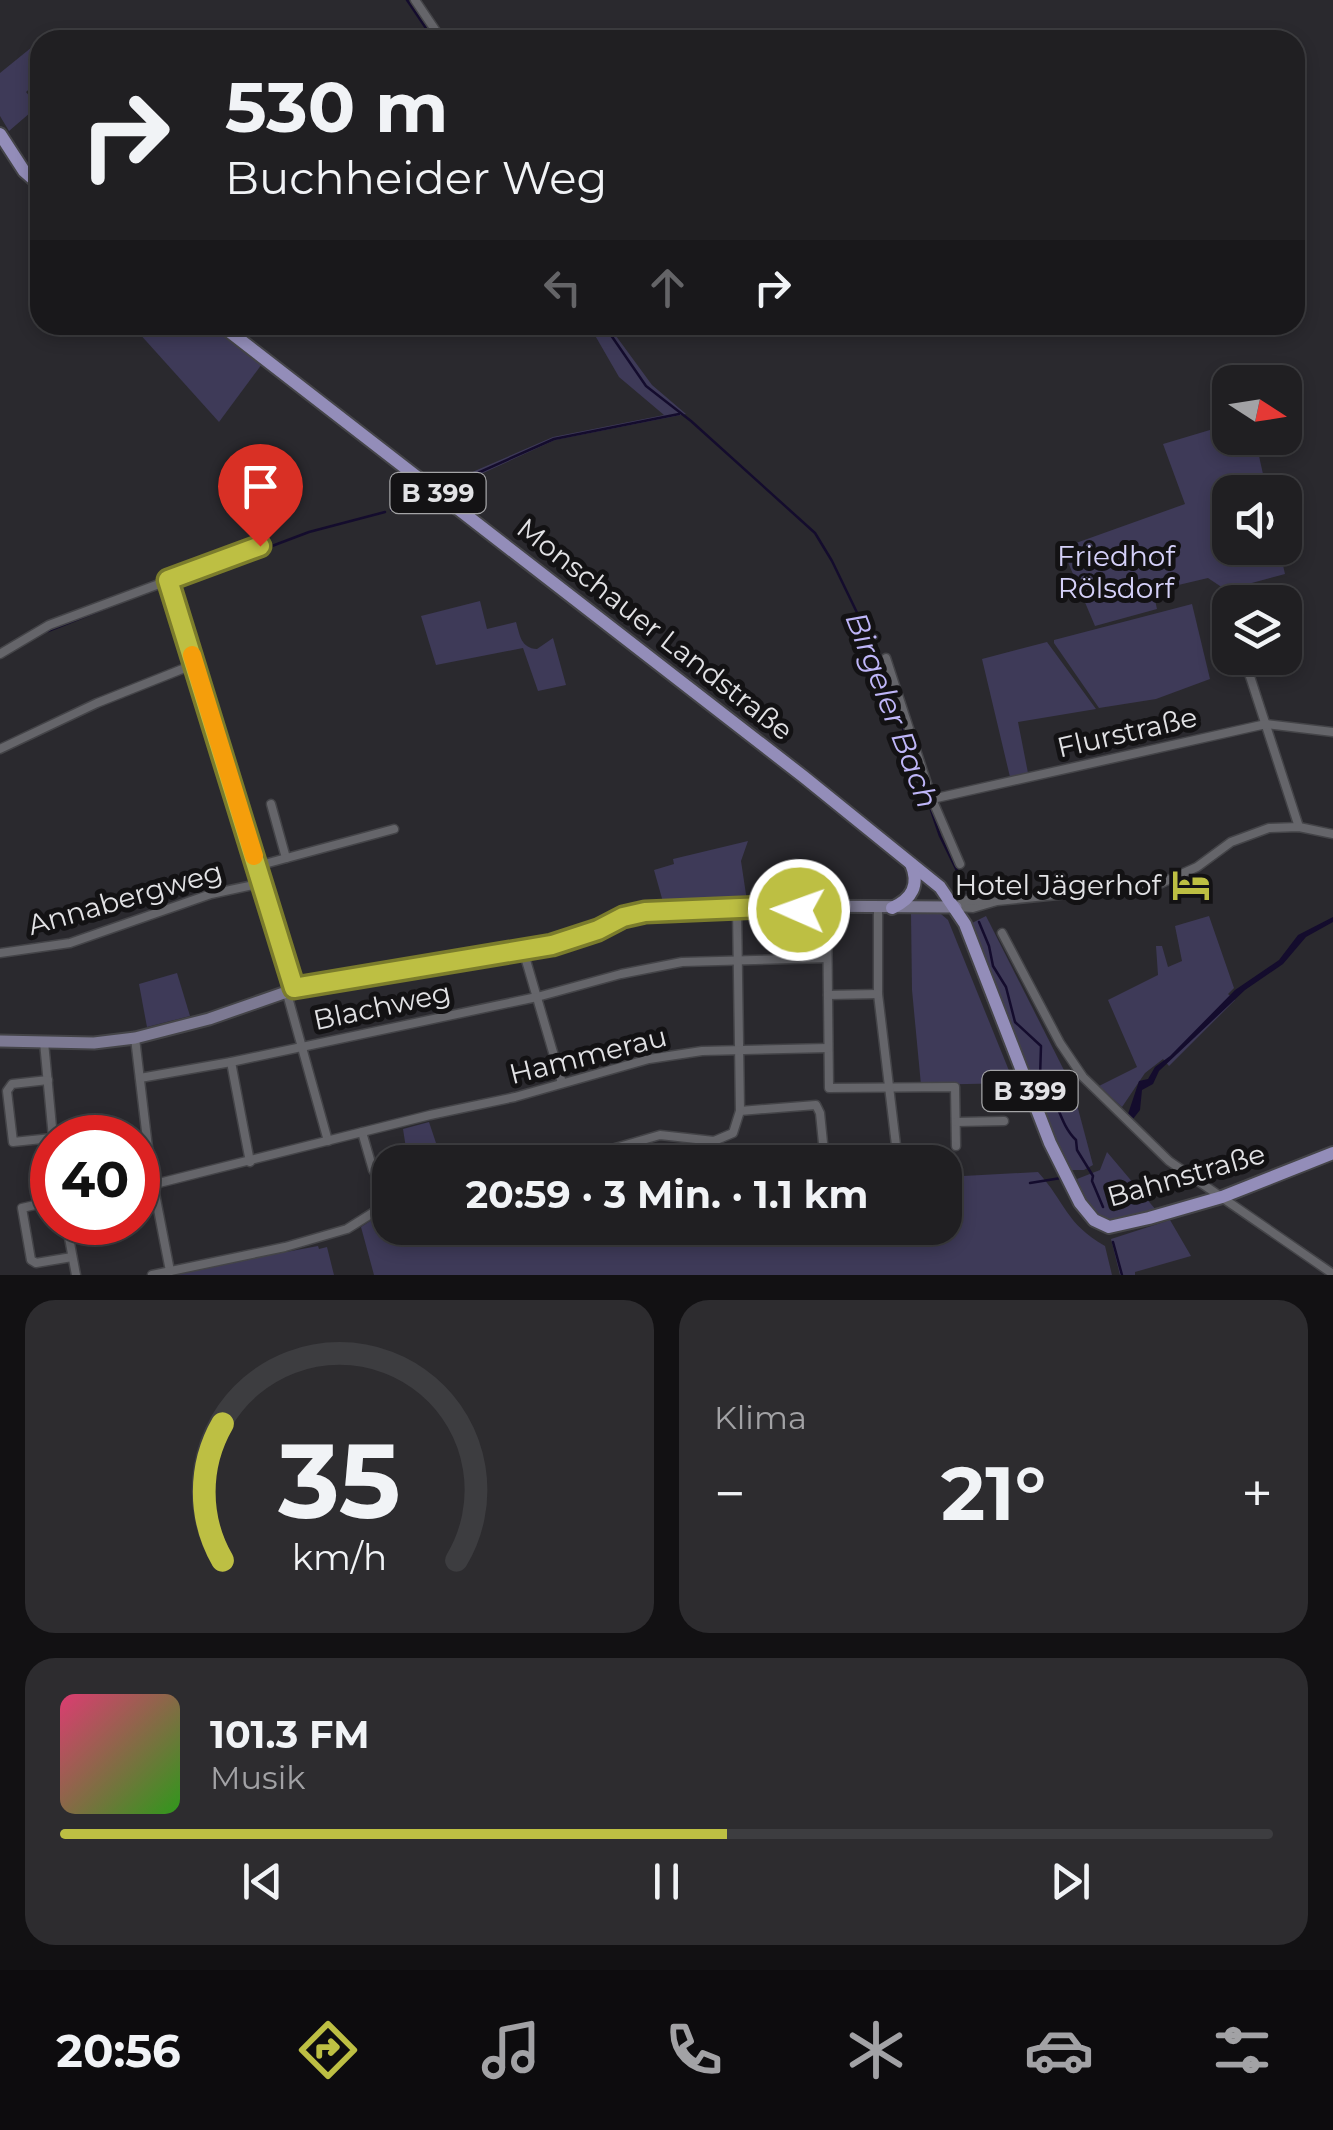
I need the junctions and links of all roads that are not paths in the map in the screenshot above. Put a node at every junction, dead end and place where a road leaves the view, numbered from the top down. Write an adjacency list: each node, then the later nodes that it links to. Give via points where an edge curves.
1 (415, 0): 2 (street)
2 (435, 30)
3 (0, 134): 4 (main road)
4 (30, 176)
5 (234, 335): 21 (main road, Monschauer Landstraße / B 399)
6 (260, 546): 7 (street)
7 (168, 580): 8 (street, via 48,625); 10 (street)
8 (0, 654)
9 (886, 658): 15 (street)
10 (194, 664): 14 (street); 23 (street)
11 (1250, 675): 12 (street)
12 (1266, 724): 13 (street, Flurstraße); 15 (street, Flurstraße); 17 (street)
13 (1333, 732)
14 (0, 749)
15 (932, 799): 22 (street)
16 (271, 804): 20 (street)
17 (1299, 827): 19 (street); 25 (street, via 1242,837 1157,885 966,900)
18 (394, 829): 20 (street)
19 (1333, 834)
20 (286, 858): 23 (street)
21 (910, 862): 25 (main road, Monschauer Landstraße / B 399); 27 (main road, via 914,890)
22 (960, 864)
23 (257, 866): 24 (street)
24 (263, 884): 31 (street, Annabergweg, via 210,894 70,943); 34 (street)
25 (956, 907): 27 (street); 65 (main road, Bahnstraße / B 399, via 1085,1212 1109,1226)
26 (834, 908): 27 (street); 28 (street); 32 (street)
27 (881, 908): 35 (street)
28 (737, 909): 30 (street, via 645,912 602,931); 33 (street)
29 (1002, 933): 65 (street, via 1083,1077 1169,1160)
30 (523, 950): 34 (street); 37 (street)
31 (0, 953)
32 (827, 958): 33 (street, Blachweg); 36 (street)
33 (737, 960): 37 (street, Blachweg, via 682,962); 42 (street)
34 (290, 989): 38 (street); 41 (street)
35 (878, 994): 36 (street); 48 (street)
36 (828, 995): 43 (street)
37 (536, 997): 41 (street, Blachweg); 47 (street)
38 (135, 1038): 40 (street); 45 (street)
39 (0, 1041): 40 (street)
40 (44, 1042): 46 (street)
41 (299, 1046): 44 (street, Blachweg); 56 (street)
42 (738, 1048): 43 (street, Hammerau); 47 (street, Hammerau, via 649,1059); 49 (street)
43 (828, 1048): 48 (street, via 829,1088)
44 (231, 1062): 45 (street, Blachweg); 62 (street)
45 (140, 1078): 51 (street)
46 (48, 1080): 50 (street); 55 (street, via 12,1084 7,1091 13,1142)
47 (562, 1083): 54 (street, Hammerau)
48 (888, 1087): 53 (street, via 955,1086); 59 (street)
49 (740, 1111): 57 (street, via 732,1133 720,1140 660,1135); 58 (street, via 816,1106)
50 (50, 1115)
51 (145, 1115)
52 (1004, 1121): 53 (street)
53 (956, 1122): 60 (street)
54 (362, 1132): 56 (street, Hammerau); 63 (street)
55 (30, 1140)
56 (328, 1140): 62 (street, Hammerau)
57 (626, 1145)
58 (823, 1145)
59 (897, 1145)
60 (956, 1145)
61 (1333, 1153): 65 (main road, Bahnstraße / B 399)
62 (250, 1162): 64 (street, Hammerau)
63 (372, 1167)
64 (160, 1183)
65 (1222, 1197): 72 (street)
66 (30, 1206): 70 (street, via 22,1208 31,1260)
67 (372, 1212): 71 (street, via 348,1229)
68 (160, 1213): 71 (street)
69 (70, 1245): 70 (street)
70 (72, 1257): 73 (street)
71 (170, 1272): 74 (street)
72 (1333, 1274)
73 (76, 1275)
74 (152, 1275)

